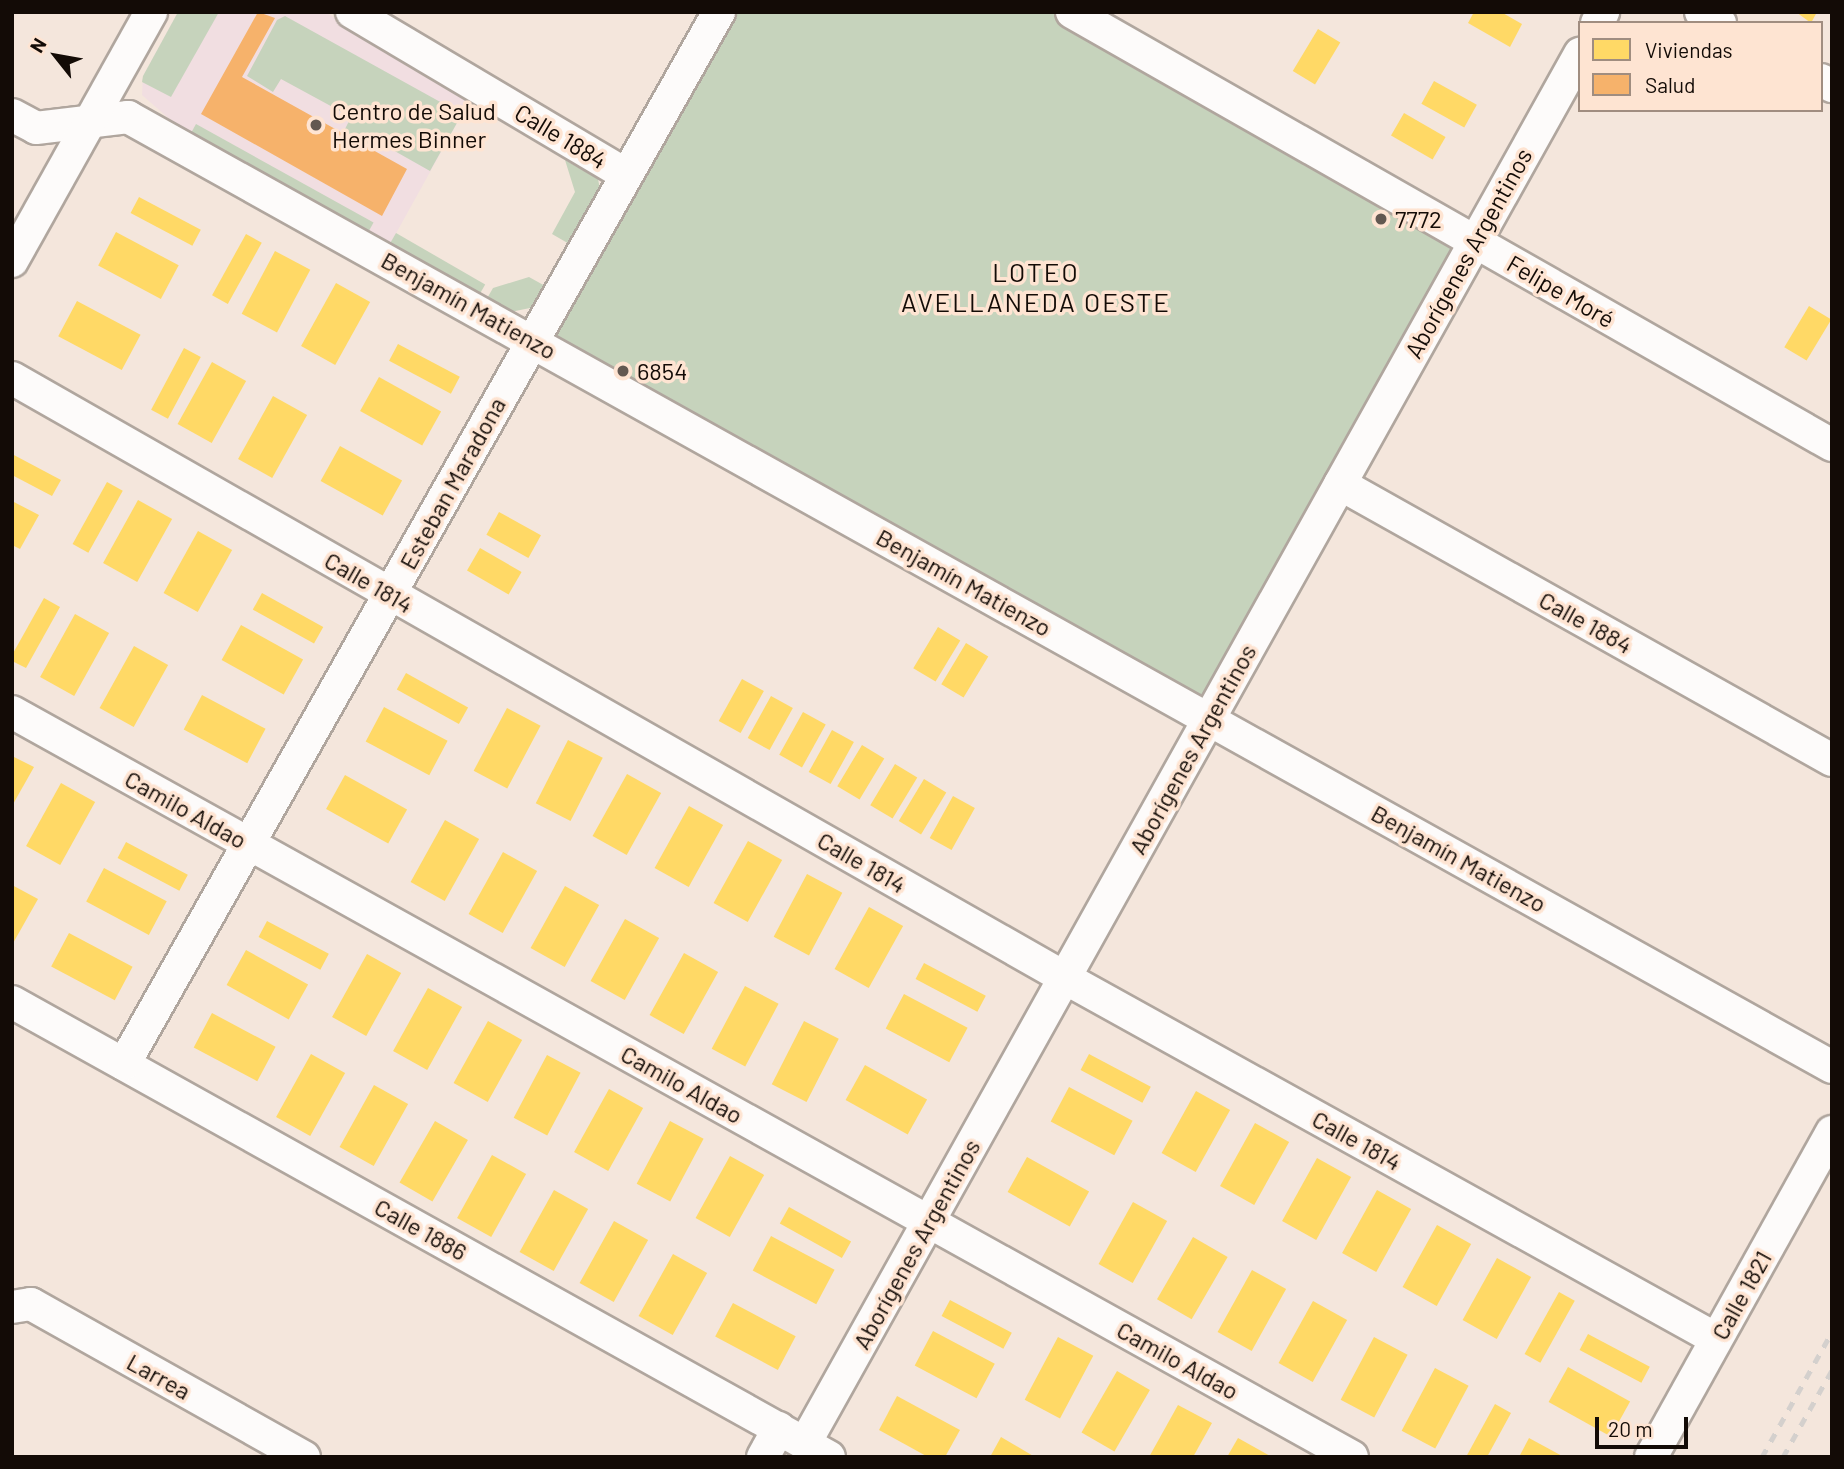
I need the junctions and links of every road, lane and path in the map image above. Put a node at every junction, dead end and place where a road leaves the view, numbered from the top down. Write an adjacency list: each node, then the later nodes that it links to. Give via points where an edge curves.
1 (151, 12): 9 (street)
2 (352, 12): 10 (street, Calle 1884)
3 (719, 12): 10 (street, Esteban Maradona)
4 (1072, 12): 11 (street, Felipe Moré)
5 (1701, 12): 6 (street)
6 (1717, 21)
7 (1578, 58): 11 (street, Aborígenes Argentinos)
8 (12, 115): 9 (street, Benjamín Matienzo, via 36,128)
9 (90, 120): 12 (street); 13 (street, Benjamín Matienzo, via 128,117)
10 (626, 175): 13 (street, Esteban Maradona)
11 (1475, 242): 15 (street, Felipe Moré); 16 (street, Aborígenes Argentinos)
12 (12, 261)
13 (533, 341): 17 (street, Esteban Maradona); 19 (street, Benjamín Matienzo)
14 (12, 378): 17 (street, Calle 1814)
15 (1832, 445)
16 (1340, 484): 19 (street, Aborígenes Argentinos); 20 (street, Calle 1884)
17 (390, 593): 21 (street, Esteban Maradona); 22 (street, Calle 1814)
18 (12, 712): 21 (street, Camilo Aldao)
19 (1209, 719): 22 (street, Aborígenes Argentinos); 25 (street, Benjamín Matienzo)
20 (1832, 760)
21 (248, 844): 24 (street, Esteban Maradona); 27 (street, Camilo Aldao)
22 (1065, 978): 27 (street, Aborígenes Argentinos); 29 (street, Calle 1814)
23 (12, 1003): 24 (street, Calle 1886)
24 (124, 1064): 30 (street, Calle 1886)
25 (1832, 1067)
26 (1832, 1132): 29 (street, Calle 1821)
27 (929, 1221): 30 (street, Aborígenes Argentinos); 33 (street, Camilo Aldao)
28 (12, 1307): 31 (street, Larrea, via 31,1304)
29 (1716, 1339): 34 (street, Calle 1821)
30 (804, 1443): 32 (street, Aborígenes Argentinos)
31 (304, 1457)
32 (763, 1457)
33 (1352, 1457)
34 (1651, 1457)

